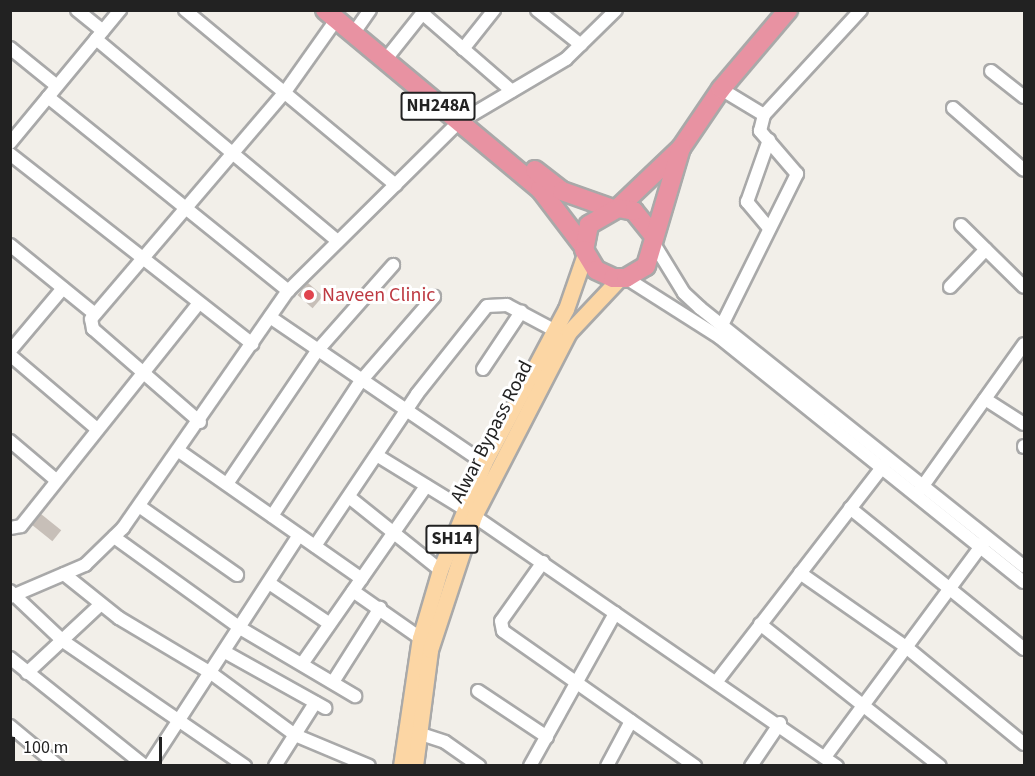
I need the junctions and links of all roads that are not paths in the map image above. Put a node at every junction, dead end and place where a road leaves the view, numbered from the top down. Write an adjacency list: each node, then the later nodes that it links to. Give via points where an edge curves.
1 (77, 10): 13 (street)
2 (120, 10): 13 (street)
3 (185, 10): 22 (street)
4 (370, 10): 12 (street)
5 (494, 10): 16 (street)
6 (537, 10): 14 (street)
7 (616, 10): 14 (street)
8 (788, 10): 20 (highway)
9 (861, 10): 26 (street)
10 (424, 12): 16 (street); 17 (street)
11 (333, 14): 12 (highway, NH248A); 22 (street); 27 (highway, NH248A)
12 (358, 27): 17 (highway, NH248A)
13 (99, 35): 19 (street); 31 (street)
14 (581, 45): 21 (street)
15 (10, 48): 19 (street)
16 (463, 49): 21 (street)
17 (390, 54): 27 (highway, NH248A)
18 (991, 71): 24 (street)
19 (57, 86): 23 (street)
20 (721, 89): 26 (street); 30 (highway)
21 (512, 91): 27 (street)
22 (285, 92): 31 (street); 34 (street)
23 (48, 97): 28 (street); 35 (street)
24 (1024, 97)
25 (953, 108): 33 (street)
26 (764, 115): 29 (street, via 760,131)
27 (463, 120): 34 (street); 36 (highway, NH248A, via 562,190); 43 (highway, NH248A, via 546,195)
28 (12, 139)
29 (770, 140): 38 (street, via 747,202); 38 (street, via 796,174)
30 (681, 148): 36 (highway); 39 (highway)
31 (233, 153): 35 (street); 40 (street)
32 (10, 154): 44 (street)
33 (1024, 171)
34 (396, 184): 40 (street)
35 (186, 208): 44 (street); 50 (street)
36 (615, 209): 39 (highway, NH248A, via 634,211); 43 (highway, via 589,225)
37 (961, 225): 42 (street)
38 (768, 227): 56 (street, via 747,284)
39 (654, 240): 46 (highway, via 646,266); 56 (street, via 684,293)
40 (338, 241): 50 (street)
41 (10, 245): 49 (street)
42 (986, 249): 47 (street); 48 (street)
43 (585, 250): 46 (highway, NH248A, via 601,274); 57 (main road, SH14)
44 (142, 259): 52 (street); 54 (street)
45 (393, 265): 60 (street)
46 (623, 279): 57 (main road, SH14); 76 (street, via 718,337)
47 (950, 287)
48 (1024, 287)
49 (63, 288): 54 (street); 61 (street)
50 (288, 291): 55 (street)
51 (434, 297): 66 (street)
52 (199, 303): 58 (street); 65 (street)
53 (520, 312): 57 (street); 64 (street); 68 (street, via 507,305 487,306)
54 (95, 314): 65 (street, via 93,329)
55 (270, 317): 58 (street); 60 (street)
56 (722, 326): 80 (street)
57 (562, 331): 75 (main road, SH14); 84 (main road, Alwar Bypass Road / SH14)
58 (252, 344): 69 (street)
59 (1024, 344): 62 (street)
60 (317, 351): 66 (street); 78 (street)
61 (10, 353): 71 (street)
62 (1013, 358): 63 (street); 67 (street)
63 (1024, 367)
64 (483, 369)
65 (142, 372): 69 (street); 71 (street)
66 (360, 382): 68 (street); 85 (street)
67 (985, 399): 70 (street); 80 (street)
68 (406, 415): 74 (street); 75 (street)
69 (200, 422): 73 (street)
70 (1024, 424)
71 (97, 429): 77 (street)
72 (10, 441): 77 (street)
73 (179, 451): 78 (street); 82 (street)
74 (378, 456): 79 (street); 81 (street)
75 (484, 463): 84 (main road, SH14)
76 (884, 465): 80 (street); 83 (street)
77 (56, 480): 86 (street, via 21,526)
78 (226, 484): 85 (street)
79 (426, 486): 84 (street); 87 (street)
80 (921, 489): 90 (street)
81 (349, 497): 87 (street); 91 (street)
82 (139, 506): 89 (street); 97 (street)
83 (850, 508): 95 (street); 101 (street)
84 (469, 512): 92 (street); 94 (main road, SH14); 129 (main road, Alwar Bypass Road / SH14, via 432,641)
85 (272, 516): 88 (street)
86 (10, 528)
87 (396, 530): 94 (street); 98 (street)
88 (299, 535): 91 (street); 100 (street)
89 (114, 537): 96 (street, via 85,565); 109 (street)
90 (984, 541): 93 (street); 99 (street); 101 (street)
91 (315, 546): 98 (street)
92 (543, 562): 106 (street); 121 (street, via 500,626)
93 (1024, 567)
94 (440, 570): 110 (main road, SH14)
95 (800, 573): 108 (street); 112 (street)
96 (64, 574): 103 (street); 104 (street)
97 (237, 575)
98 (362, 579): 102 (street)
99 (1024, 582)
100 (269, 583): 107 (street); 109 (street)
101 (949, 589): 112 (street); 113 (street)
102 (353, 591): 105 (street); 107 (street)
103 (12, 595): 111 (street)
104 (101, 604): 111 (street); 118 (street)
105 (380, 608): 110 (street); 120 (street)
106 (615, 613): 119 (street); 121 (street)
107 (330, 624): 116 (street)
108 (760, 624): 119 (street); 124 (street)
109 (240, 628): 114 (street); 116 (street)
110 (420, 638): 140 (main road, SH14)
111 (63, 641): 117 (street); 126 (street)
112 (906, 647): 124 (street); 132 (street)
113 (1024, 650)
114 (225, 652): 118 (street); 130 (street, via 320,706)
115 (10, 658): 117 (street)
116 (302, 664): 120 (street)
117 (27, 673): 135 (street)
118 (211, 673): 126 (street); 130 (street)
119 (717, 681): 127 (street)
120 (333, 682): 123 (street)
121 (577, 684): 125 (street); 131 (street)
122 (478, 691): 131 (street)
123 (355, 696)
124 (863, 705): 133 (street); 148 (street)
125 (631, 721): 144 (street); 145 (street)
126 (179, 722): 136 (street); 137 (street)
127 (780, 723): 133 (street); 146 (street)
128 (10, 726): 134 (street)
129 (421, 734): 141 (main road, Alwar Bypass Road / SH14); 142 (street, via 445,741)
130 (295, 735): 138 (street); 139 (street)
131 (547, 737): 143 (street)
132 (1024, 744)
133 (825, 757): 147 (street)
134 (58, 765)
135 (145, 765)
136 (149, 765)
137 (245, 765)
138 (275, 765)
139 (369, 765)
140 (400, 765)
141 (415, 765)
142 (479, 765)
143 (530, 765)
144 (607, 765)
145 (695, 765)
146 (751, 765)
147 (837, 765)
148 (940, 765)

